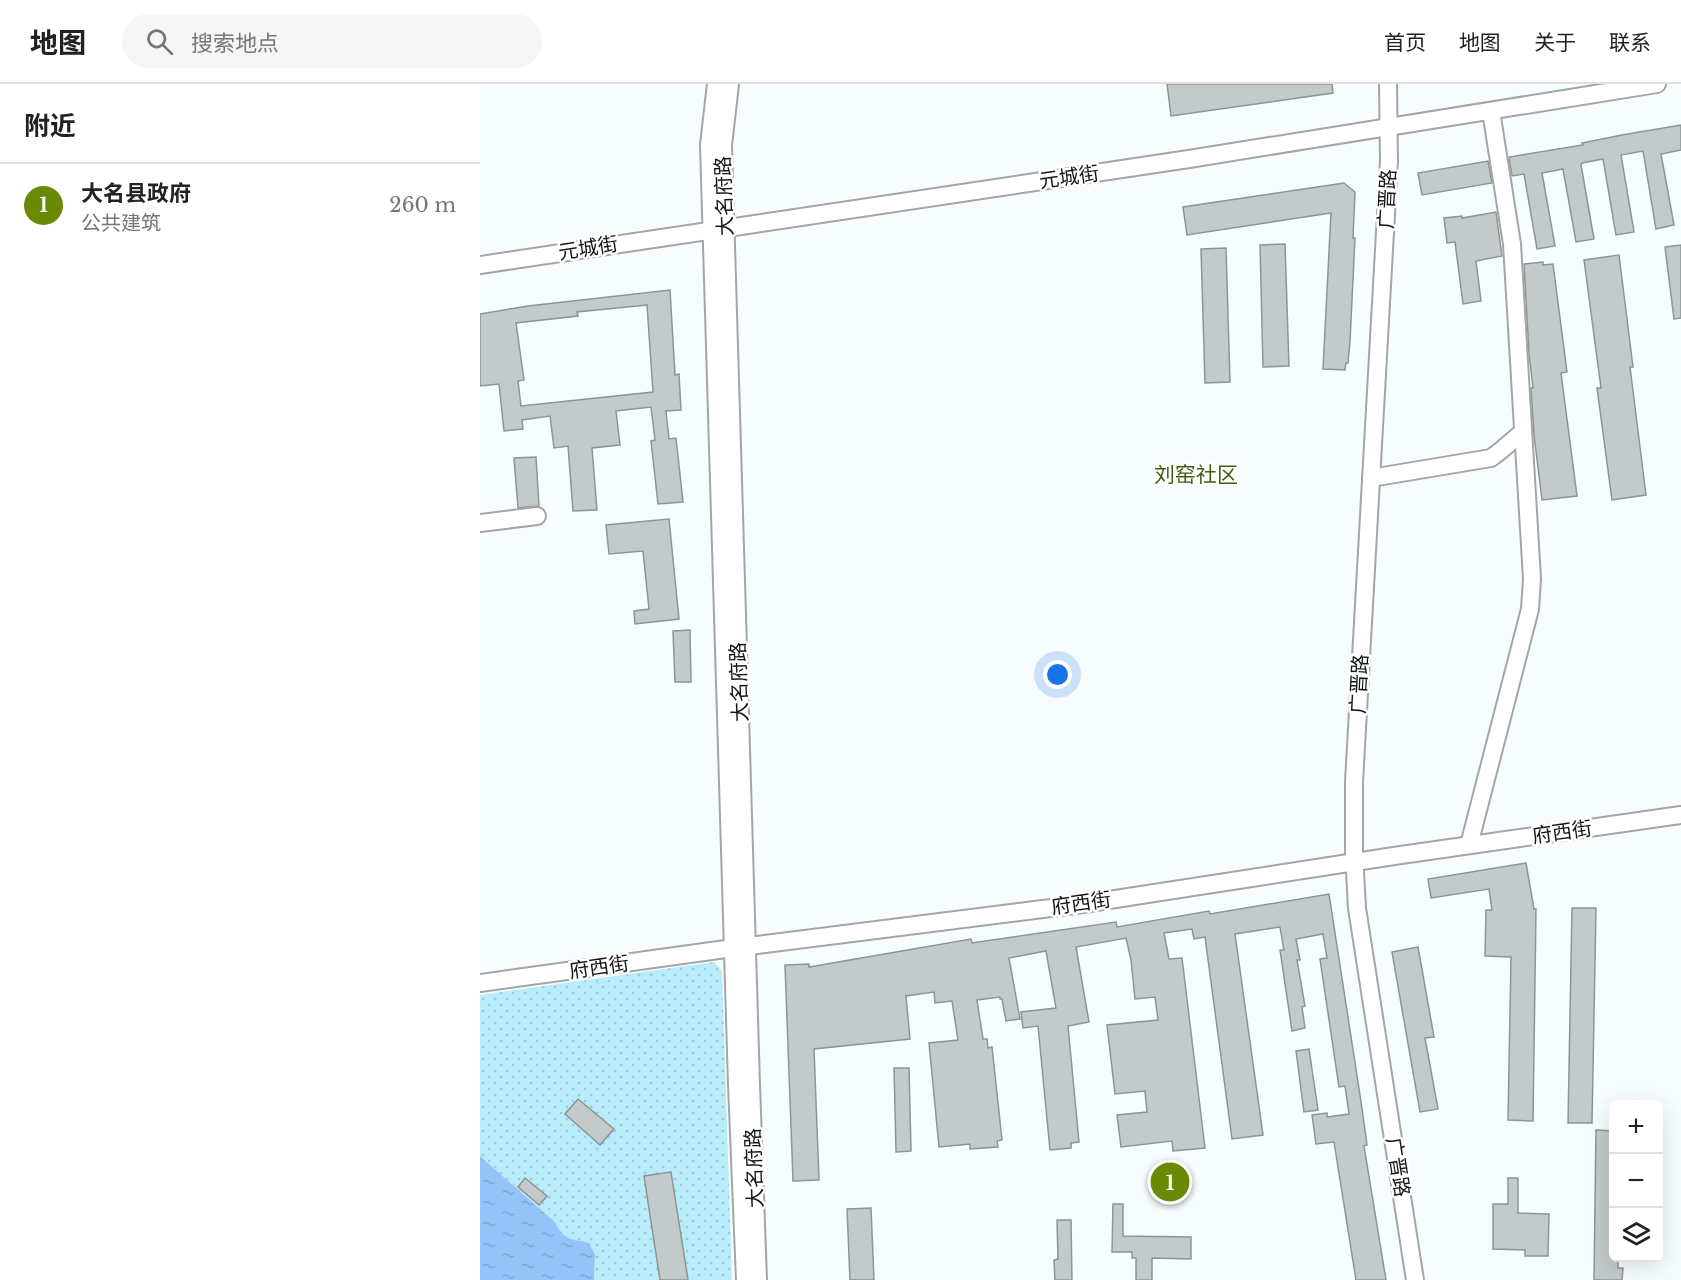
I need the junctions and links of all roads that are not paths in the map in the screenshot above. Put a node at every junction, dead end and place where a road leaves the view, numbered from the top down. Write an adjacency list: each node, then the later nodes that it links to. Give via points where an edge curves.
1 (716, 84): 7 (street, 大名府路, via 710,145)
2 (730, 84): 7 (street, 大名府路)
3 (1388, 84): 6 (street, 广晋路)
4 (1657, 84): 5 (street, 元城街)
5 (1491, 111): 6 (street, 元城街); 9 (street, via 1512,244)
6 (1389, 127): 7 (street, 元城街); 10 (street, 广晋路)
7 (718, 228): 8 (street, 元城街); 16 (street, 大名府路)
8 (480, 265)
9 (1523, 432): 10 (street, via 1491,458); 14 (street, via 1532,579 1530,609)
10 (1371, 478): 15 (street, 广晋路, via 1354,782)
11 (537, 516): 12 (street)
12 (480, 523)
13 (1681, 815): 14 (street, 府西街)
14 (1468, 845): 15 (street, 府西街)
15 (1354, 862): 16 (street, 府西街, via 1083,904); 20 (street, 广晋路, via 1357,909)
16 (740, 947): 17 (street, 府西街); 18 (street, 大名府路); 19 (street, 大名府路)
17 (480, 983)
18 (745, 1280)
19 (758, 1280)
20 (1415, 1280)

